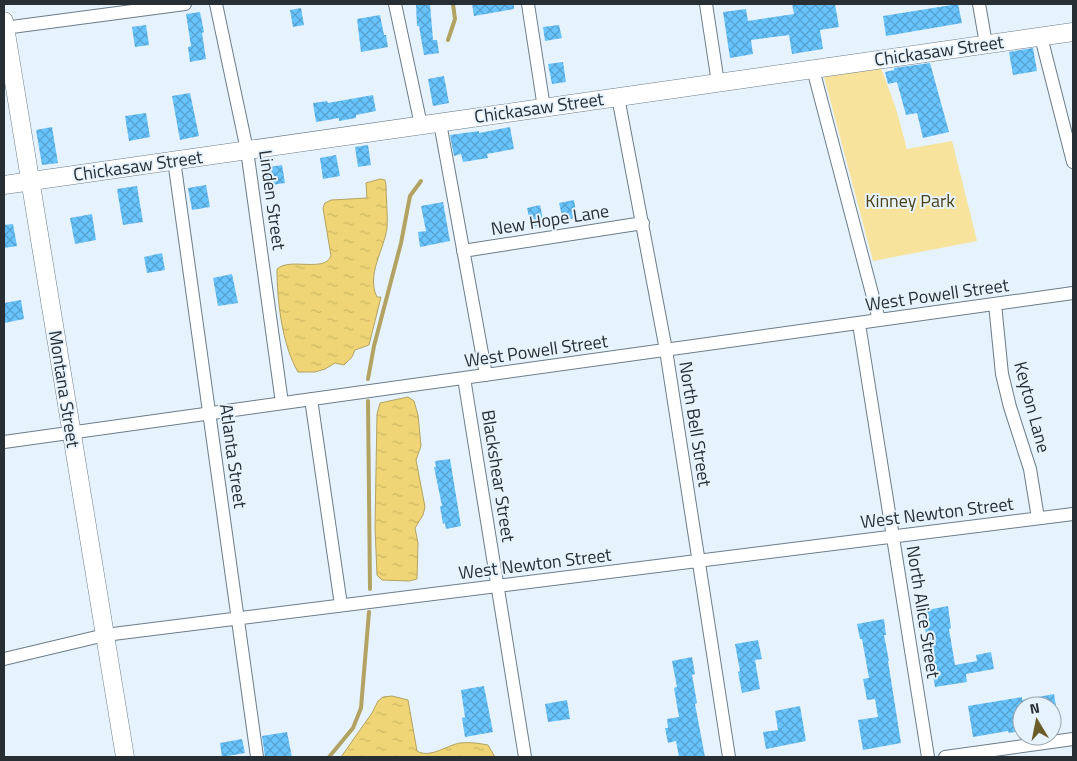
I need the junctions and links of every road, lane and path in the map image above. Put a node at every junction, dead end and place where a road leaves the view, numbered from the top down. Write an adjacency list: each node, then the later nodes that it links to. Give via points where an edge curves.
1 (184, 4): 7 (street)
2 (216, 4): 17 (street, Linden Street)
3 (395, 4): 16 (street)
4 (528, 4): 14 (street)
5 (706, 4): 12 (street)
6 (979, 4): 10 (street)
7 (4, 26): 20 (street, Montana Street)
8 (1073, 32): 9 (street, Chickasaw Street)
9 (1041, 37): 10 (street, Chickasaw Street); 19 (street)
10 (986, 44): 11 (street, Chickasaw Street)
11 (813, 69): 12 (street, Chickasaw Street); 26 (street)
12 (718, 83): 13 (street, Chickasaw Street)
13 (618, 97): 14 (street, Chickasaw Street); 22 (street, North Bell Street)
14 (544, 108): 15 (street, Chickasaw Street)
15 (440, 122): 16 (street, Chickasaw Street); 23 (street)
16 (421, 126): 17 (street, Chickasaw Street)
17 (247, 150): 18 (street, Chickasaw Street); 32 (street, Linden Street)
18 (174, 160): 20 (street, Chickasaw Street); 33 (street, Atlanta Street)
19 (1073, 162)
20 (31, 181): 21 (street, Chickasaw Street); 34 (street, Montana Street)
21 (4, 185)
22 (642, 223): 23 (street, New Hope Lane); 28 (street, North Bell Street)
23 (463, 251): 29 (street)
24 (1073, 293): 25 (street, West Powell Street)
25 (995, 304): 26 (street, West Powell Street); 37 (street, Keyton Lane, via 1002,374 1028,461)
26 (879, 320): 27 (street, West Powell Street)
27 (859, 324): 28 (street, West Powell Street); 38 (street, North Alice Street)
28 (666, 350): 29 (street, West Powell Street); 39 (street, North Bell Street)
29 (486, 375): 30 (street, West Powell Street)
30 (464, 378): 31 (street, West Powell Street); 40 (street, Blackshear Street)
31 (311, 399): 32 (street, West Powell Street); 41 (street)
32 (282, 403): 33 (street, West Powell Street)
33 (210, 413): 34 (street, West Powell Street); 42 (street, Atlanta Street)
34 (71, 433): 35 (street, West Powell Street); 43 (street, Montana Street)
35 (4, 442)
36 (1073, 514): 37 (street, West Newton Street)
37 (1038, 518): 38 (street, West Newton Street)
38 (893, 536): 39 (street, West Newton Street); 50 (street, North Alice Street)
39 (699, 561): 40 (street, West Newton Street); 49 (street, North Bell Street)
40 (498, 586): 41 (street, West Newton Street); 48 (street, Blackshear Street)
41 (341, 605): 42 (street, West Newton Street)
42 (239, 618): 43 (street, West Newton Street); 47 (street, Atlanta Street)
43 (105, 635): 44 (street, West Newton Street); 46 (street, Montana Street)
44 (4, 659)
45 (1073, 739): 51 (street)
46 (125, 757)
47 (257, 757)
48 (525, 757)
49 (729, 757)
50 (928, 757)
51 (945, 757)

